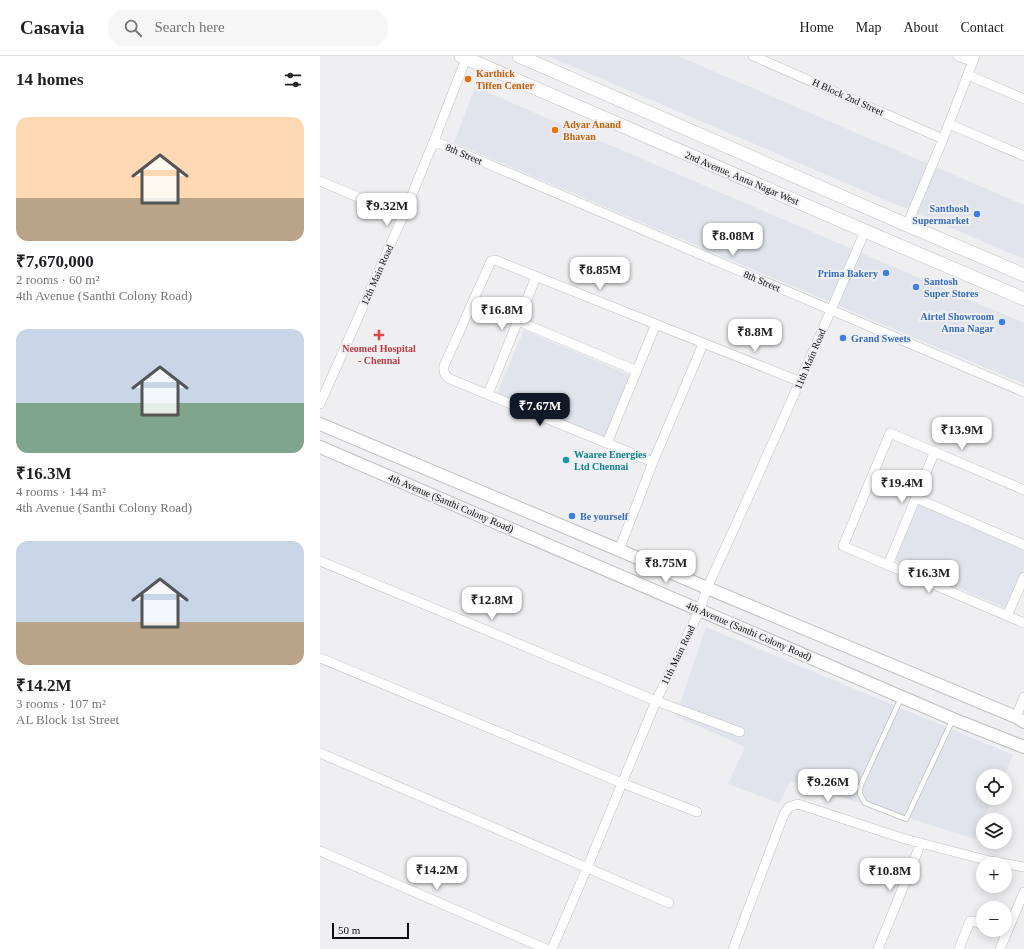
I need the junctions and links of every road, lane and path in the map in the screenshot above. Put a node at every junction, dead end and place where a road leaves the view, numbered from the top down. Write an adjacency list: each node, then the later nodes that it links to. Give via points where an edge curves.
1 (518, 56): 14 (main road)
2 (753, 56): 9 (street, H Block 2nd Street)
3 (958, 56): 5 (street)
4 (465, 57): 10 (street, 12th Main Road); 15 (main road, 2nd Avenue, Anna Nagar West)
5 (974, 59): 6 (street)
6 (968, 75): 7 (street); 8 (street)
7 (1024, 99)
8 (948, 124): 9 (street); 11 (street)
9 (943, 139): 14 (street)
10 (434, 141): 13 (street, 12th Main Road); 19 (street, 8th Street)
11 (1024, 156)
12 (320, 182): 13 (street)
13 (403, 216): 27 (street, 12th Main Road)
14 (907, 226): 16 (main road)
15 (865, 231): 18 (main road, 2nd Avenue, Anna Nagar West); 19 (street, 11th Main Road)
16 (1024, 275)
17 (536, 277): 20 (street); 21 (street); 26 (street, via 495,260 491,261 444,366 446,376 450,379)
18 (1024, 299)
19 (830, 310): 24 (street, 11th Main Road); 25 (street, 8th Street)
20 (518, 321): 23 (street); 26 (street)
21 (656, 324): 22 (street); 23 (street)
22 (703, 344): 24 (street); 32 (street)
23 (637, 371): 29 (street)
24 (800, 382): 40 (street, 11th Main Road)
25 (1024, 392)
26 (488, 394): 29 (street)
27 (320, 404)
28 (320, 424): 36 (street)
29 (607, 443): 32 (street)
30 (320, 447): 41 (street, 4th Avenue (Santhi Colony Road))
31 (935, 451): 33 (street); 34 (street); 38 (street, via 890,433 843,546)
32 (653, 462): 36 (street)
33 (1024, 490)
34 (916, 498): 35 (street); 38 (street)
35 (1024, 545)
36 (619, 550): 40 (street)
37 (320, 561): 47 (street)
38 (888, 565): 42 (street)
39 (1024, 577): 42 (street)
40 (707, 588): 41 (street, 11th Main Road); 49 (street)
41 (700, 609): 45 (street, 4th Avenue (Santhi Colony Road)); 47 (street, 11th Main Road)
42 (1007, 616): 43 (street)
43 (1024, 623)
44 (320, 658): 53 (street)
45 (901, 696): 48 (street, 4th Avenue (Santhi Colony Road)); 48 (lane, via 860,787 860,794 865,803 906,819)
46 (1024, 697): 49 (street)
47 (656, 701): 50 (street); 53 (street, 11th Main Road)
48 (953, 719): 51 (street, 4th Avenue (Santhi Colony Road))
49 (1020, 720)
50 (740, 732)
51 (1024, 747)
52 (320, 753): 57 (street)
53 (622, 783): 54 (street); 57 (street, 11th Main Road)
54 (697, 812)
55 (921, 843): 58 (street); 66 (street, via 798,804 789,807 784,814); 67 (street)
56 (320, 852): 64 (street)
57 (587, 868): 60 (street); 65 (street, 11th Main Road)
58 (1024, 868)
59 (1024, 892): 61 (street)
60 (669, 903)
61 (1012, 920)
62 (976, 922): 68 (street, via 970,921)
63 (1005, 937): 69 (street)
64 (546, 949)
65 (552, 949)
66 (733, 949)
67 (878, 949)
68 (959, 949)
69 (1000, 949)

